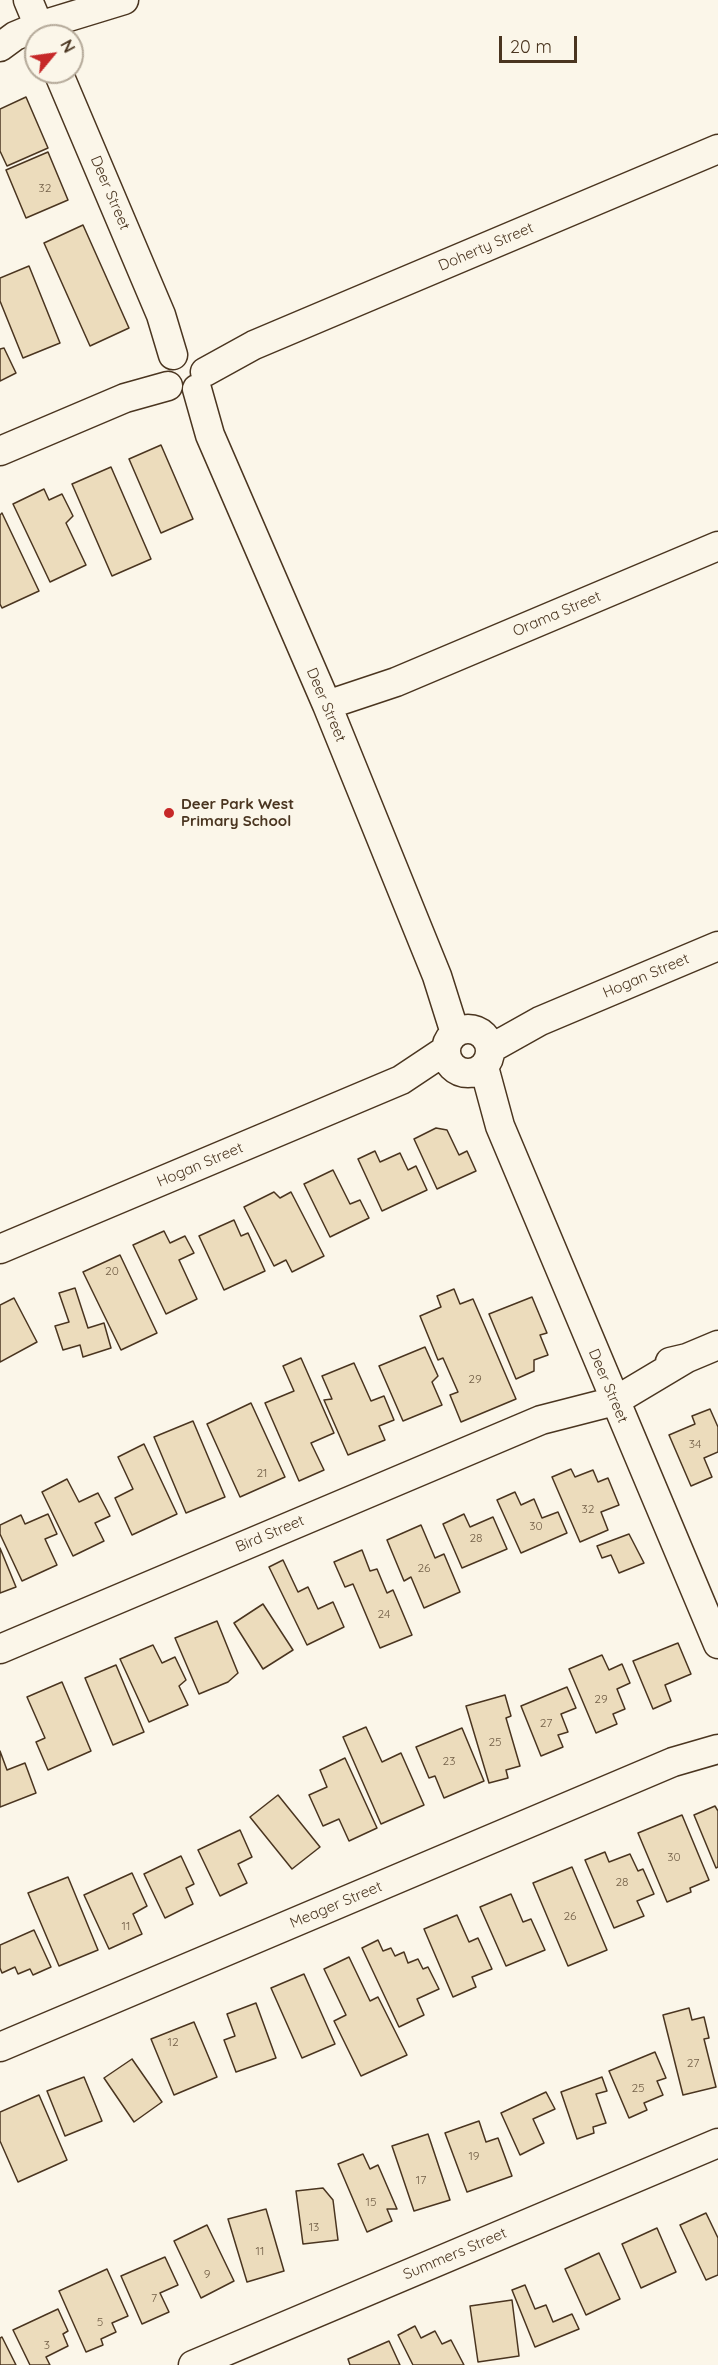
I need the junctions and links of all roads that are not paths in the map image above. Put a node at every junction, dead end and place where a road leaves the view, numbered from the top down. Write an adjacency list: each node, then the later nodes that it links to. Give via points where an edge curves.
1 (118, 3): 2 (street)
2 (57, 24)
3 (24, 34): 4 (street)
4 (0, 47)
5 (24, 51): 6 (street)
6 (0, 56)
7 (63, 84): 9 (street, Deer Street)
8 (718, 149): 9 (street, Doherty Street)
9 (184, 373): 10 (street, Doherty Street); 12 (street, Deer Street)
10 (0, 451)
11 (718, 546): 12 (street, Orama Street)
12 (330, 712): 14 (street, Deer Street)
13 (718, 946): 14 (street, Hogan Street)
14 (469, 1050): 15 (street, Hogan Street); 17 (street, Deer Street)
15 (0, 1250)
16 (718, 1345): 17 (street, Bird Street)
17 (610, 1390): 18 (street, Deer Street); 19 (street, Bird Street)
18 (718, 1644)
19 (0, 1649)
20 (718, 1736): 22 (street, Meager Street)
21 (718, 1749): 22 (street, Meager Street)
22 (673, 1762): 23 (street, Meager Street)
23 (0, 2047)
24 (718, 2143): 25 (street, Summers Street)
25 (193, 2365)

